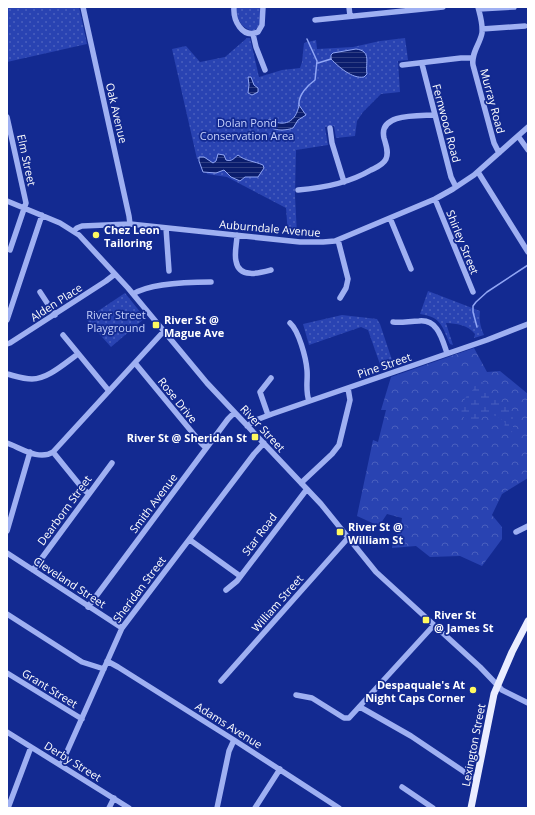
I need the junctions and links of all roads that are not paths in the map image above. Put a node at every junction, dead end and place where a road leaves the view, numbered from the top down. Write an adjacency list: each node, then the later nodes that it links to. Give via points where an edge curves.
1 (83, 7): 33 (street, Oak Avenue)
2 (234, 7): 12 (street, via 234,17 238,25 246,33)
3 (263, 7): 12 (street, via 261,27 259,32)
4 (349, 7): 8 (street)
5 (443, 7): 8 (street)
6 (514, 7): 7 (street)
7 (478, 8): 11 (street, Murray Road)
8 (350, 16): 9 (street)
9 (315, 20)
10 (525, 26): 11 (street)
11 (482, 29): 13 (street, Murray Road)
12 (253, 34): 16 (street)
13 (472, 58): 14 (street); 23 (street, Murray Road, via 494,143)
14 (422, 64): 15 (street); 17 (street, Fernwood Road)
15 (402, 65)
16 (265, 70)
17 (434, 115): 25 (street, via 391,121 384,131 388,152 384,161 367,173); 26 (street, Fernwood Road)
18 (7, 117): 30 (street, Elm Street)
19 (528, 127): 21 (street, Auburndale Avenue)
20 (330, 128): 25 (street)
21 (518, 136): 22 (street); 23 (street, Auburndale Avenue)
22 (528, 150)
23 (499, 152): 24 (street, Auburndale Avenue)
24 (478, 172): 26 (street, Auburndale Avenue); 39 (street)
25 (344, 182): 27 (street)
26 (456, 187): 28 (street, Auburndale Avenue)
27 (298, 190)
28 (435, 199): 32 (street, Auburndale Avenue); 46 (street, Shirley Street)
29 (7, 200): 30 (street, River Street)
30 (25, 208): 31 (street, River Street); 38 (street)
31 (42, 215): 35 (street, River Street); 50 (street)
32 (390, 218): 37 (street, Auburndale Avenue); 40 (street)
33 (130, 224): 34 (street, Auburndale Avenue); 35 (street, Auburndale Avenue, via 82,226)
34 (166, 228): 36 (street, Auburndale Avenue); 42 (street)
35 (74, 231): 43 (street, River Street)
36 (238, 235): 37 (street, Auburndale Avenue, via 300,242); 41 (street, via 236,260 240,268 252,274)
37 (338, 240): 48 (street, via 348,280)
38 (10, 250)
39 (528, 252)
40 (411, 269)
41 (272, 270)
42 (168, 271)
43 (115, 274): 47 (street, River Street); 49 (street, Alden Place)
44 (211, 282): 47 (street, via 168,284)
45 (40, 292): 49 (street)
46 (473, 292)
47 (133, 294): 54 (street, River Street)
48 (340, 298)
49 (55, 315): 56 (street, Alden Place)
50 (7, 320)
51 (393, 322): 57 (street, via 422,321 431,324 440,333)
52 (290, 323): 64 (street, via 298,333 307,368 306,391)
53 (528, 324): 57 (street, Pine Street)
54 (164, 331): 59 (street); 65 (street, River Street)
55 (63, 334): 58 (street)
56 (7, 344)
57 (447, 353): 62 (street, Pine Street)
58 (78, 354): 60 (street, via 41,378 28,379); 63 (street)
59 (135, 363): 63 (street); 70 (street, Rose Drive)
60 (7, 374)
61 (272, 378): 66 (street, via 260,392)
62 (348, 388): 64 (street, Pine Street); 74 (street, via 349,402 339,445)
63 (109, 391): 72 (street)
64 (309, 401): 66 (street, Pine Street)
65 (234, 413): 67 (street, River Street); 70 (street, Smith Avenue)
66 (268, 416): 67 (street, Pine Street)
67 (247, 426): 69 (street, River Street)
68 (7, 442): 71 (street)
69 (264, 443): 74 (street, River Street); 81 (street, Sheridan Street)
70 (206, 448): 86 (street, Smith Avenue)
71 (30, 452): 72 (street, via 43,456); 78 (street)
72 (53, 452): 76 (street)
73 (112, 463): 76 (street, Dearborn Street)
74 (301, 483): 75 (street, River Street)
75 (307, 489): 80 (street, River Street); 84 (street, Star Road)
76 (88, 493): 83 (street, Dearborn Street)
77 (528, 526): 79 (street)
78 (7, 531)
79 (516, 532)
80 (348, 538): 89 (street, River Street, via 376,572); 94 (street, William Street)
81 (190, 540): 84 (street); 90 (street, Sheridan Street)
82 (7, 553): 83 (street, Cleveland Street)
83 (33, 570): 86 (street, Cleveland Street)
84 (240, 576): 85 (street, Star Road)
85 (226, 590)
86 (88, 607): 90 (street, Cleveland Street)
87 (7, 614): 92 (street, via 85,663)
88 (528, 621): 95 (main road, Lexington Street)
89 (434, 625): 95 (street, River Street); 98 (street)
90 (122, 628): 91 (street, Sheridan Street)
91 (107, 661): 92 (street, Sheridan Street); 101 (street, Adams Avenue)
92 (104, 669): 99 (street, Sheridan Street)
93 (7, 673): 99 (street, Grant Street)
94 (221, 681)
95 (497, 685): 97 (street, River Street, via 505,692); 105 (main road, Lexington Street)
96 (296, 695): 98 (street, via 312,698 346,718 351,718)
97 (528, 703)
98 (360, 707): 105 (street, via 411,736)
99 (82, 719): 103 (street, Sheridan Street)
100 (7, 732): 102 (street, Derby Street)
101 (234, 740): 104 (street, Adams Avenue); 111 (street, via 229,751)
102 (31, 747): 103 (street, Derby Street); 108 (street)
103 (61, 765): 107 (street, Derby Street)
104 (280, 769): 112 (street); 113 (street, Adams Avenue)
105 (477, 779): 115 (main road, Lexington Street)
106 (402, 787): 114 (street)
107 (114, 798): 109 (street); 110 (street, Derby Street)
108 (8, 808)
109 (109, 808)
110 (129, 808)
111 (218, 808)
112 (255, 808)
113 (339, 808)
114 (433, 808)
115 (471, 808)

